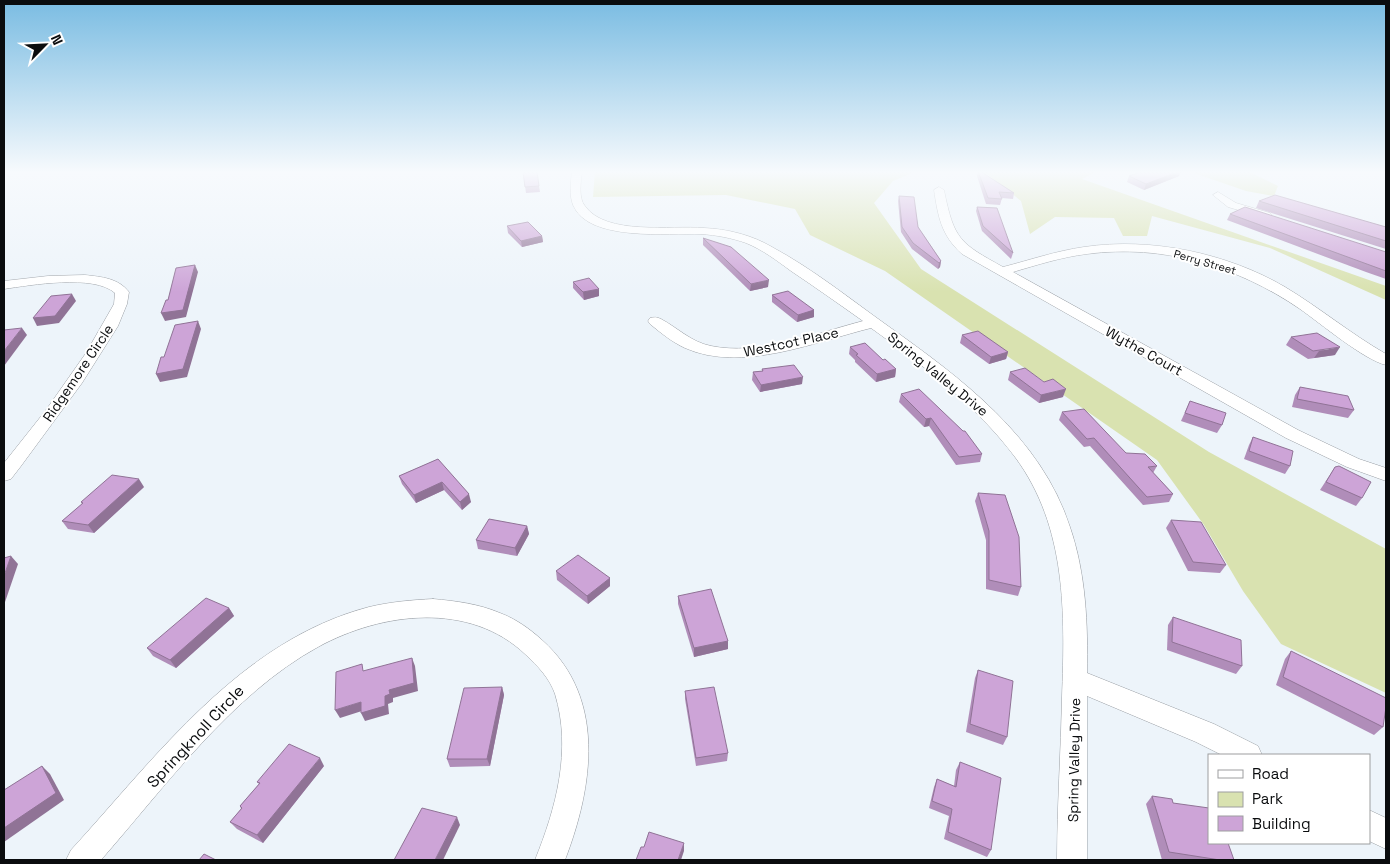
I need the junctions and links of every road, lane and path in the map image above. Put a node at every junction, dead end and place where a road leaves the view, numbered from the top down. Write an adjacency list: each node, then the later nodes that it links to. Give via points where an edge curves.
1 (584, 211): 8 (street, Spring Valley Drive, via 608,225 631,230 716,232 757,243)
2 (943, 211): 5 (street, Wythe Court, via 951,237 966,251)
3 (1253, 211): 4 (street)
4 (1278, 220)
5 (1001, 271): 9 (street, Perry Street, via 1067,253 1109,248 1140,248 1184,255 1236,270 1278,290); 11 (street, Wythe Court, via 1292,434)
6 (4, 285): 10 (street, Ridgemore Circle, via 96,280 118,287 123,298 109,330 46,422)
7 (655, 321): 8 (street, Westcot Place, via 692,346 734,353 758,352)
8 (874, 323): 12 (street, Spring Valley Drive, via 968,394 991,415 1030,464 1056,515 1068,556 1076,632)
9 (1386, 360)
10 (4, 475)
11 (1386, 475)
12 (1075, 679): 13 (street); 18 (street, Spring Valley Drive)
13 (1247, 754)
14 (1370, 825): 15 (street)
15 (1386, 834)
16 (81, 860): 17 (street, Springknoll Circle, via 213,713 245,682 280,656 345,624 377,614 431,608 459,610 490,618 513,630 534,645 555,669 567,694 574,722 575,752 570,795)
17 (550, 860)
18 (1072, 860)

